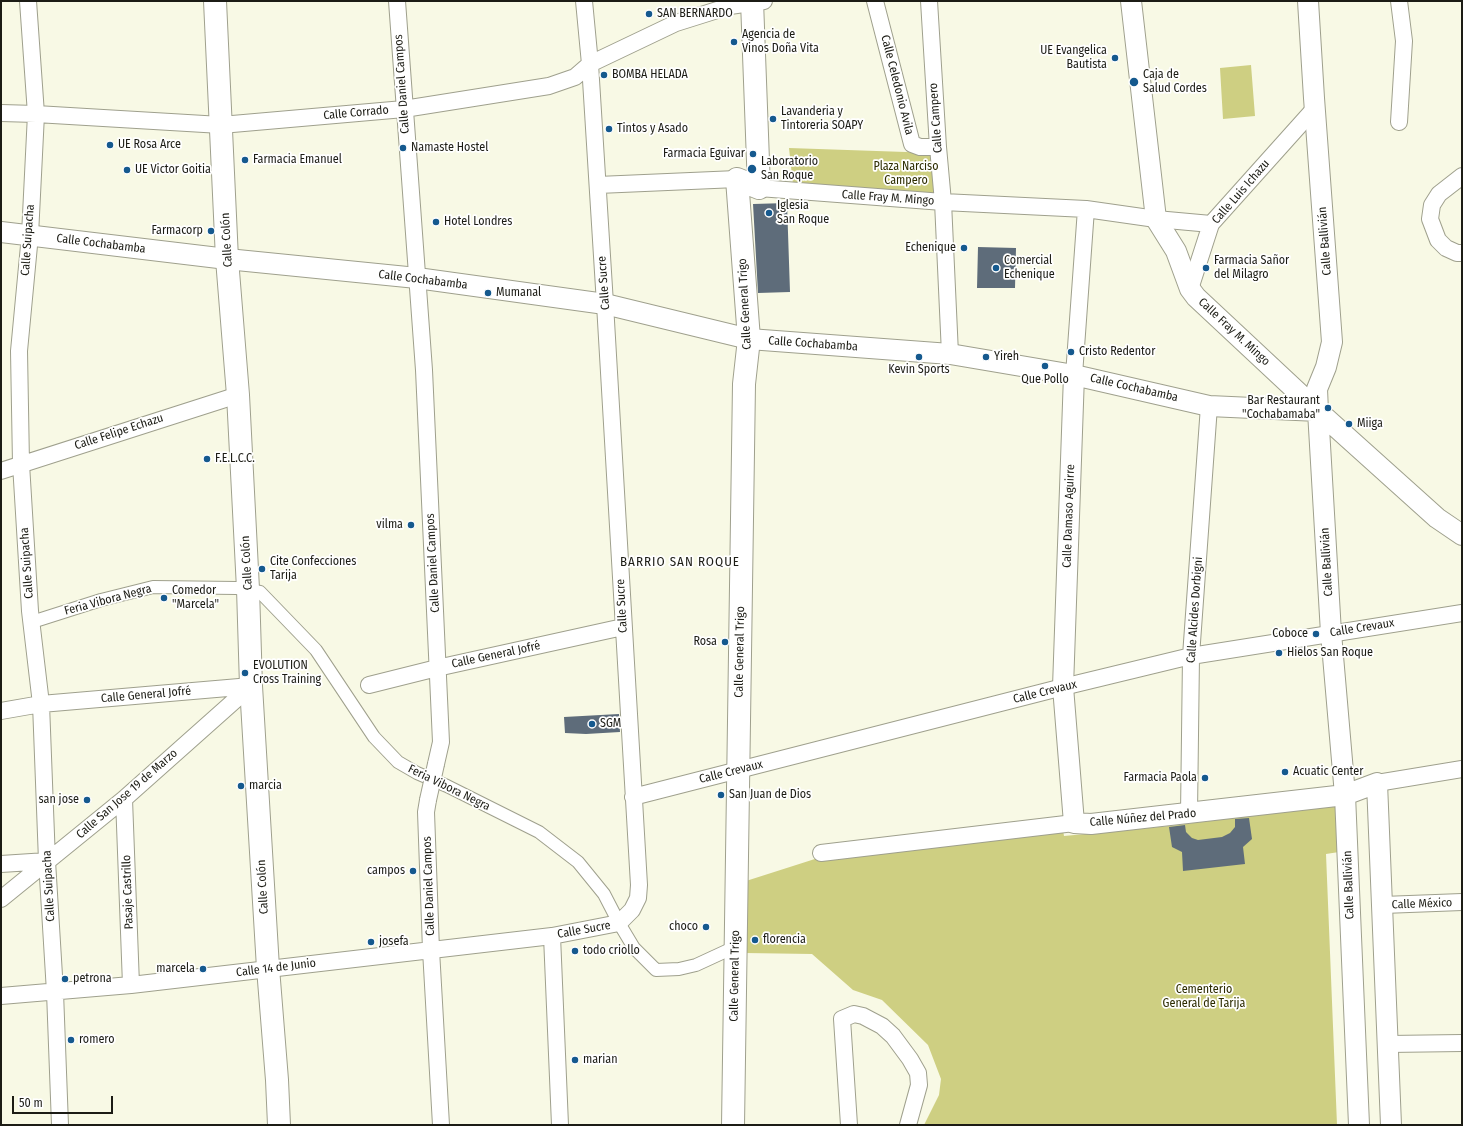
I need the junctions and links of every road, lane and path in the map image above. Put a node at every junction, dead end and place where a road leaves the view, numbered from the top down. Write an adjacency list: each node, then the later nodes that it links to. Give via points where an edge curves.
1 (28, 1): 15 (street, Calle Suipacha)
2 (215, 1): 17 (main road, Calle Colón)
3 (397, 1): 13 (street, Calle Daniel Campos)
4 (584, 1): 11 (street, Calle Sucre)
5 (875, 1): 18 (street, Calle Celedonio Avila, via 912,144 920,147)
6 (930, 1): 18 (street, Calle Campero)
7 (1131, 1): 25 (street)
8 (1308, 1): 12 (street, Calle Ballivián)
9 (1399, 1): 16 (street, via 1404,40)
10 (756, 2): 11 (street, Calle Corrado, via 730,6 676,23); 22 (main road)
11 (590, 64): 13 (street, Calle Corrado, via 575,77 549,86); 21 (street, Calle Sucre)
12 (1315, 108): 26 (street, Calle Luis Ichazu); 39 (street, Calle Ballivián, via 1332,342 1317,389)
13 (404, 109): 17 (street, Calle Corrado); 31 (street, Calle Daniel Campos)
14 (1, 113): 15 (street, Calle Corrado)
15 (36, 114): 17 (street, Calle Corrado); 28 (street, Calle Suipacha)
16 (1399, 122)
17 (221, 125): 30 (main road, Calle Colón)
18 (938, 147): 23 (street, Calle Campero)
19 (1462, 176): 29 (street, via 1439,194 1432,205 1430,218 1438,240 1446,248)
20 (737, 179): 21 (street, Calle Fray M. Mingo); 22 (main road, Calle Fray M. Mingo); 34 (main road, Calle General Trigo)
21 (598, 185): 33 (street, Calle Sucre)
22 (759, 188): 23 (street, Calle Fray M. Mingo)
23 (943, 202): 24 (street, Calle Fray M. Mingo); 35 (street, Calle Campero)
24 (1086, 209): 25 (street, Calle Fray M. Mingo); 36 (street, Calle Damaso Aguirre)
25 (1156, 219): 26 (street, Calle Fray M. Mingo); 32 (street, Calle Fray M. Mingo, via 1176,251)
26 (1211, 224): 32 (street, Calle Luis Ichazu)
27 (1, 232): 28 (street, Calle Cochabamba)
28 (30, 235): 30 (street, Calle Cochabamba); 40 (street, Calle Suipacha, via 19,351)
29 (1462, 253)
30 (227, 259): 31 (street, Calle Cochabamba); 37 (main road, Calle Colón)
31 (417, 278): 33 (street, Calle Cochabamba); 49 (street, Calle Daniel Campos, via 424,370)
32 (1190, 289): 39 (street, Calle Fray M. Mingo)
33 (605, 304): 34 (street, Calle Cochabamba); 46 (street, Calle Sucre)
34 (749, 339): 35 (street, Calle Cochabamba); 56 (main road, Calle General Trigo, via 744,392)
35 (950, 354): 36 (street, Calle Cochabamba)
36 (1074, 375): 38 (street, Calle Cochabamba); 52 (street, Calle Damaso Aguirre)
37 (238, 395): 40 (street, Calle Felipe Echazu); 43 (main road, Calle Colón)
38 (1209, 406): 39 (street, Calle Cochabamba); 48 (street, Calle Alcides Dorbigni)
39 (1318, 411): 42 (street, via 1437,518); 47 (street, Calle Ballivián)
40 (21, 464): 41 (street, Calle Felipe Echazu); 45 (street, Calle Suipacha)
41 (1, 471)
42 (1462, 536)
43 (248, 590): 45 (street, Feria Vibora Negra, via 153,587); 51 (main road, Calle Colón); 69 (street, Feria Vibora Negra, via 260,592 267,598 316,650 374,737 398,762 539,832 578,862 604,894)
44 (1462, 613): 47 (street, Calle Crevaux)
45 (32, 622): 53 (street, Calle Suipacha)
46 (623, 627): 49 (street, Calle General Jofré); 59 (street, Calle Sucre)
47 (1331, 633): 48 (street, Calle Crevaux); 58 (street, Calle Ballivián)
48 (1191, 656): 52 (street, Calle Crevaux); 61 (street, Calle Alcides Dorbigni)
49 (438, 668): 50 (street, Calle General Jofré); 72 (street, Calle Daniel Campos, bridge, via 440,742 426,812)
50 (369, 685)
51 (252, 686): 53 (street, Calle General Jofré); 60 (street, Calle San Jose 19 de Marzo); 73 (main road, Calle Colón)
52 (1063, 687): 56 (street, Calle Crevaux); 62 (street, Calle Damaso Aguirre)
53 (41, 704): 54 (street, Calle General Jofré); 64 (street, Calle Suipacha)
54 (1, 711)
55 (1462, 769): 57 (street, Calle Núñez del Prado)
56 (738, 770): 59 (street, Calle Crevaux); 71 (main road, Calle General Trigo)
57 (1378, 783): 58 (street, Calle Núñez del Prado); 68 (street)
58 (1345, 795): 61 (street, Calle Núñez del Prado); 86 (street, Calle Ballivián)
59 (633, 797): 69 (street, Calle Sucre, via 638,898 632,910)
60 (124, 798): 64 (street, Calle San Jose 19 de Marzo); 74 (street, Pasaje Castrillo)
61 (1188, 814): 62 (street, Calle Núñez del Prado, via 1092,824)
62 (1074, 823): 63 (street, Calle Núñez del Prado)
63 (821, 853)
64 (47, 862): 65 (street); 66 (street, Calle San Jose 19 de Marzo); 75 (street, Calle Suipacha)
65 (1, 864)
66 (1, 899)
67 (1462, 902): 68 (street, Calle México)
68 (1383, 905): 78 (street)
69 (619, 924): 70 (street, Calle Sucre); 71 (street, Feria Vibora Negra, via 634,948 656,970 696,965)
70 (552, 936): 72 (street, Calle 14 de Junio); 82 (street, Calle Sucre)
71 (735, 947): 83 (main road, Calle General Trigo)
72 (431, 950): 73 (street, Calle 14 de Junio); 81 (street, Calle Daniel Campos)
73 (268, 968): 74 (street, Calle 14 de Junio); 80 (main road, Calle Colón)
74 (131, 985): 75 (street, Calle 14 de Junio)
75 (55, 992): 76 (street, Calle 14 de Junio); 79 (street, Calle Suipacha)
76 (1, 996)
77 (1462, 1043): 78 (street)
78 (1388, 1044): 87 (street)
79 (60, 1125)
80 (279, 1125)
81 (441, 1125)
82 (560, 1125)
83 (733, 1125)
84 (849, 1125): 85 (street, via 842,1019 854,1014 882,1026 893,1036 918,1073 919,1085)
85 (908, 1125)
86 (1359, 1125)
87 (1391, 1125)

